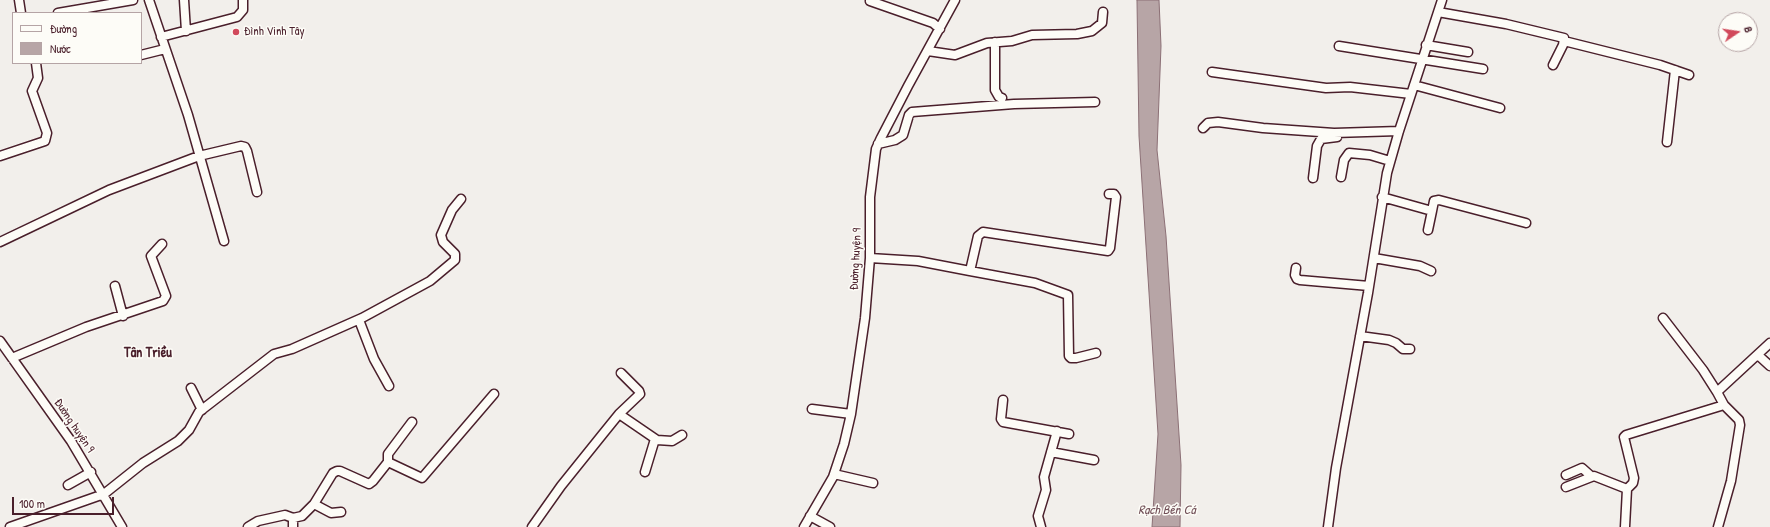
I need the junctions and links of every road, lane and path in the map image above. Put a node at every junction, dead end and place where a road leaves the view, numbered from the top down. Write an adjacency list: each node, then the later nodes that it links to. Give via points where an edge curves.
1 (19, 0): 9 (street)
2 (133, 0): 10 (street)
3 (149, 0): 15 (street)
4 (184, 0): 14 (street)
5 (243, 0): 14 (street, via 243,10 237,18)
6 (955, 0): 13 (street, Đường huyện 9)
7 (1442, 0): 12 (street)
8 (870, 1): 13 (street, via 932,23)
9 (21, 12)
10 (64, 12)
11 (1103, 12): 17 (street, via 1102,23 1092,31 1026,36 1012,41)
12 (1438, 12): 16 (street, via 1558,36 1564,38); 18 (street)
13 (940, 29): 21 (street, Đường huyện 9)
14 (186, 30): 15 (street)
15 (161, 37): 20 (street)
16 (1564, 41): 26 (street); 28 (street)
17 (995, 42): 21 (street, via 955,56); 33 (street, via 995,90)
18 (1426, 45): 22 (street); 24 (street)
19 (1340, 46): 24 (street)
20 (165, 49): 23 (street); 41 (street)
21 (928, 51): 39 (street, Đường huyện 9)
22 (1468, 52)
23 (142, 55)
24 (1422, 60): 27 (street); 31 (street)
25 (36, 64): 40 (street, via 38,78 32,91 47,133 45,141)
26 (1553, 65)
27 (1483, 69)
28 (1675, 70): 30 (street); 38 (street)
29 (1212, 72): 32 (street, via 1326,88 1350,87)
30 (1689, 75)
31 (1414, 85): 32 (street); 35 (street)
32 (1411, 94): 37 (street)
33 (1002, 98)
34 (1094, 102): 39 (street, via 1014,104 912,112 903,135)
35 (1500, 108)
36 (1203, 128): 37 (street, via 1208,123 1218,122 1334,133)
37 (1398, 133): 42 (street); 44 (street, via 1321,139 1316,146)
38 (1667, 142)
39 (878, 144): 55 (street, Đường huyện 9, via 870,197)
40 (0, 156)
41 (199, 156): 45 (street, via 245,147); 52 (street); 53 (street, via 109,190)
42 (1390, 160): 43 (street, via 1349,153 1344,160); 47 (street)
43 (1341, 177)
44 (1313, 178)
45 (257, 192)
46 (1109, 194): 58 (street, via 1116,197 1109,250 983,232 978,236)
47 (1382, 197): 49 (street); 56 (street)
48 (461, 200): 64 (street, via 452,210 441,235 441,239 456,257 453,264 430,281)
49 (1432, 211): 50 (street, via 1434,202 1439,200); 51 (street)
50 (1526, 223)
51 (1428, 230)
52 (224, 241)
53 (0, 242)
54 (162, 244): 62 (street, via 154,252 152,261 166,299)
55 (870, 258): 58 (street, via 918,261); 83 (street, Đường huyện 9, via 863,332)
56 (1374, 258): 59 (street, via 1420,266); 61 (street)
57 (1296, 268): 61 (street, via 1295,275 1300,280)
58 (970, 271): 69 (street, via 1034,283 1068,295 1069,356 1076,358)
59 (1431, 271)
60 (115, 286): 62 (street)
61 (1369, 286): 65 (street)
62 (123, 316): 71 (street, via 86,327)
63 (1663, 318): 76 (street)
64 (359, 320): 74 (street, via 374,359); 81 (street, via 292,349 274,354)
65 (1360, 336): 68 (street, via 1389,340 1403,349); 114 (street, via 1338,453)
66 (0, 341): 71 (street, Đường huyện 9)
67 (1770, 343): 70 (street)
68 (1410, 349)
69 (1096, 353)
70 (1758, 355): 72 (street); 76 (street)
71 (12, 358): 92 (street, Đường huyện 9)
72 (1770, 366)
73 (621, 373): 82 (street, via 640,393)
74 (389, 386)
75 (191, 388): 81 (street)
76 (1717, 392): 79 (street)
77 (494, 394): 91 (street, via 422,478)
78 (1003, 400): 85 (street, via 1003,422)
79 (1724, 405): 100 (street, via 1626,435 1623,442 1634,478 1633,483); 116 (street, via 1740,420 1740,425 1731,481)
80 (812, 409): 83 (street)
81 (202, 410): 101 (street, via 178,441 143,462)
82 (619, 414): 88 (street); 110 (street, via 561,486)
83 (850, 414): 94 (street, Đường huyện 9)
84 (412, 422): 91 (street, via 388,454)
85 (1057, 432): 86 (street); 89 (street)
86 (1069, 434)
87 (682, 435): 88 (street, via 672,441)
88 (655, 439): 93 (street)
89 (1051, 452): 90 (street); 113 (street, via 1044,477 1046,490 1038,516)
90 (1094, 460)
91 (388, 462): 102 (street, via 369,484 340,471 333,473)
92 (91, 472): 98 (street); 101 (street, Đường huyện 9)
93 (645, 472)
94 (834, 474): 97 (street); 104 (street, Đường huyện 9)
95 (1566, 475): 96 (street, via 1582,468)
96 (1591, 476): 99 (street); 100 (street, via 1601,477)
97 (873, 483)
98 (68, 485)
99 (1566, 487)
100 (1627, 488): 115 (street)
101 (104, 494): 106 (street); 107 (street, Đường huyện 9)
102 (314, 504): 103 (street, via 331,513); 105 (street, via 302,516)
103 (341, 512)
104 (810, 516): 111 (street, Đường huyện 9); 112 (street)
105 (293, 518): 108 (street, via 285,515); 109 (street)
106 (10, 527)
107 (122, 527)
108 (248, 527)
109 (293, 527)
110 (532, 527)
111 (804, 527)
112 (830, 527)
113 (1041, 527)
114 (1328, 527)
115 (1624, 527)
116 (1718, 527)

